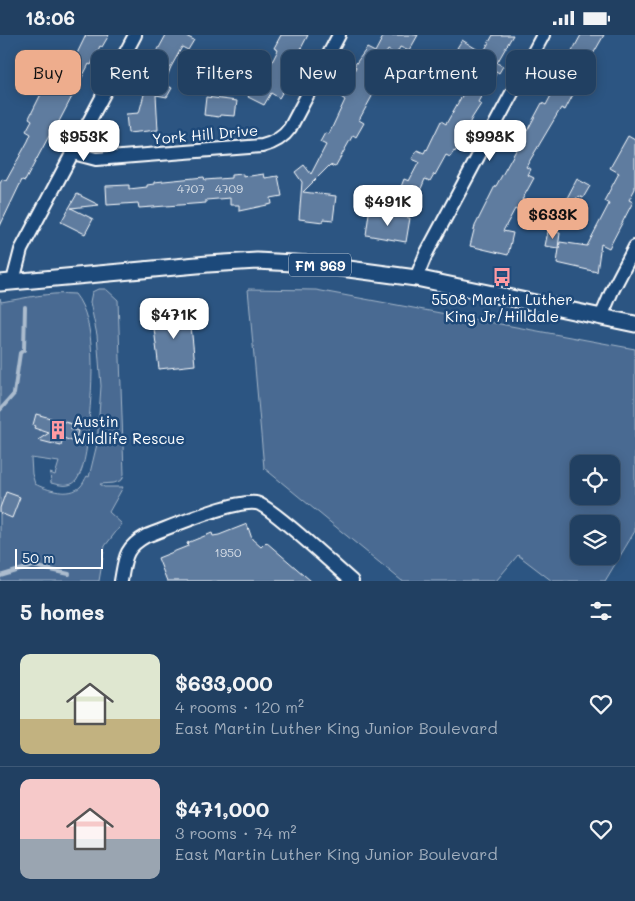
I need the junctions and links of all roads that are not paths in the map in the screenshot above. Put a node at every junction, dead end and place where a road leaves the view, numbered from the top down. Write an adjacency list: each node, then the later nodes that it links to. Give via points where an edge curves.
1 (135, 35): 4 (street)
2 (339, 35): 4 (street, York Hill Drive, via 290,128 271,144 96,159)
3 (543, 35): 6 (street)
4 (73, 153): 7 (street, via 21,249)
5 (635, 247): 8 (street)
6 (416, 278): 7 (main road, FM 969, via 311,264 257,261); 8 (main road, FM 969)
7 (7, 282)
8 (602, 317): 9 (main road, FM 969)
9 (635, 324)
10 (121, 581): 11 (street, via 126,556 134,542 223,508 258,503)
11 (352, 581)

